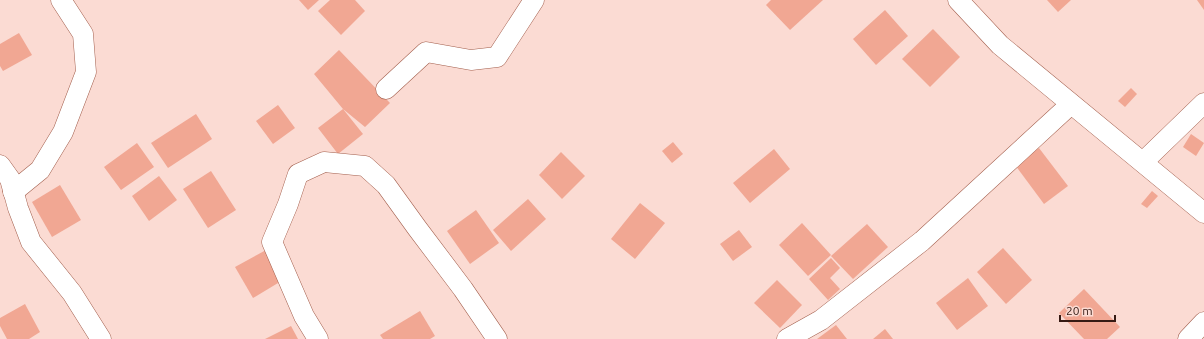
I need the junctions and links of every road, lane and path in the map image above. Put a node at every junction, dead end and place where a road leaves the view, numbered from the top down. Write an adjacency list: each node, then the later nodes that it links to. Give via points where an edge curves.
1 (61, 0): 9 (street, via 83,34 86,72 63,132 40,170)
2 (534, 0): 4 (street, via 496,57 471,60 426,52)
3 (958, 0): 6 (street, via 1000,44)
4 (386, 89)
5 (1204, 103): 7 (street)
6 (1071, 104): 7 (street); 15 (street, via 922,241 821,320)
7 (1143, 162): 10 (street)
8 (0, 165): 9 (street, via 10,179)
9 (13, 192): 12 (street, via 30,242 72,293)
10 (1204, 213)
11 (1204, 322): 16 (street)
12 (101, 339)
13 (318, 339): 14 (street, via 304,316 272,242 298,174 324,162 366,166 386,185)
14 (497, 339)
15 (787, 339)
16 (1188, 339)

